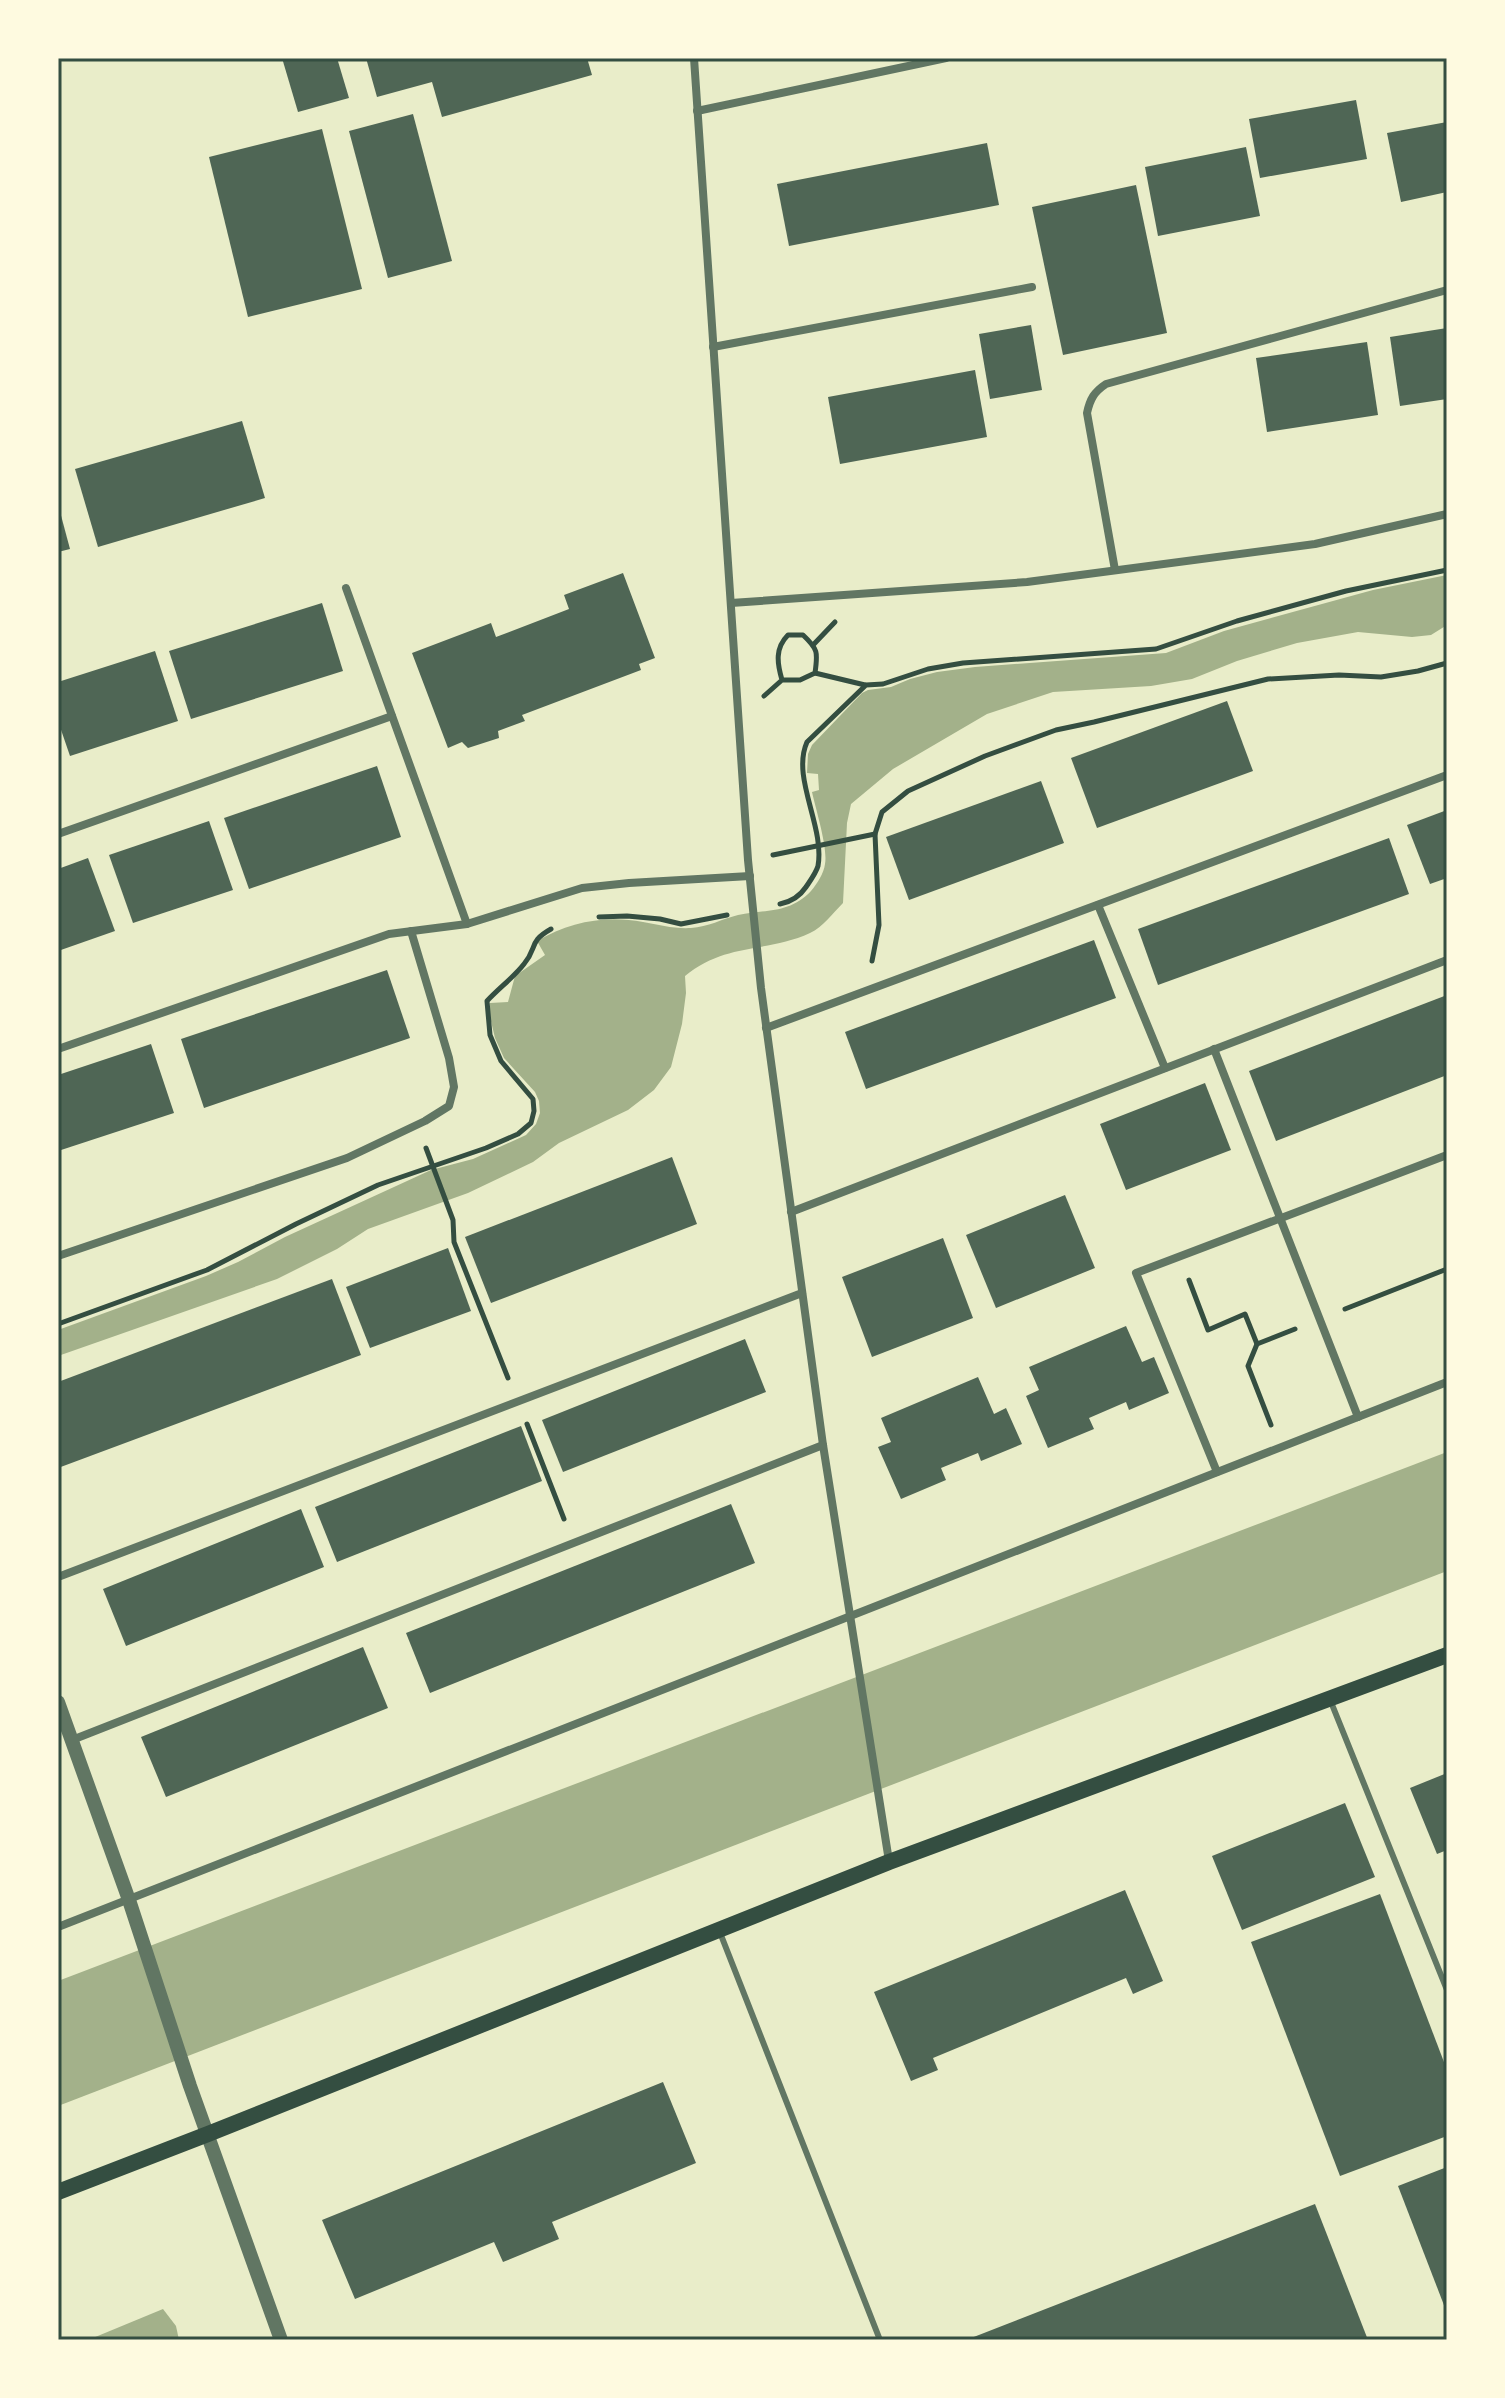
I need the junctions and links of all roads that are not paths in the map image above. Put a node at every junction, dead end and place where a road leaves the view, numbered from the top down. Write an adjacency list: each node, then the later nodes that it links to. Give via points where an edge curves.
1 (694, 58): 3 (street)
2 (946, 58): 3 (street)
3 (697, 111): 6 (street)
4 (1032, 287): 6 (street)
5 (1447, 290): 8 (street, via 1096,390 1087,413)
6 (713, 347): 10 (street)
7 (1447, 514): 8 (street, via 1315,544)
8 (1115, 570): 10 (street, via 1027,582)
9 (346, 588): 11 (street)
10 (731, 603): 14 (street)
11 (392, 716): 13 (street); 16 (street)
12 (1447, 775): 15 (street)
13 (58, 834)
14 (750, 876): 16 (street, via 582,888); 19 (street)
15 (1098, 905): 19 (street); 22 (street)
16 (467, 924): 17 (street)
17 (411, 931): 20 (street, via 389,934); 26 (street, via 449,1058 454,1087 449,1106 347,1158)
18 (1447, 960): 21 (street)
19 (766, 1028): 24 (street)
20 (58, 1049)
21 (1214, 1049): 22 (street); 25 (street)
22 (1165, 1068): 24 (street)
23 (1447, 1155): 25 (street)
24 (791, 1212): 27 (street)
25 (1280, 1218): 29 (street); 31 (street, via 1136,1273)
26 (58, 1256)
27 (802, 1293): 30 (street); 32 (street)
28 (1447, 1382): 29 (street)
29 (1358, 1417): 31 (street)
30 (823, 1445): 33 (street); 37 (street)
31 (1217, 1472): 33 (street)
32 (58, 1577)
33 (851, 1616): 38 (street); 39 (street)
34 (1447, 1655): 35 (main road)
35 (1329, 1699): 38 (main road); 42 (lane)
36 (58, 1702): 37 (street)
37 (72, 1740): 39 (street)
38 (889, 1862): 41 (main road)
39 (129, 1900): 40 (street); 43 (street)
40 (58, 1927)
41 (719, 1930): 43 (main road); 46 (lane)
42 (1447, 1990)
43 (208, 2134): 44 (main road); 45 (street)
44 (58, 2192)
45 (281, 2340)
46 (880, 2340)

